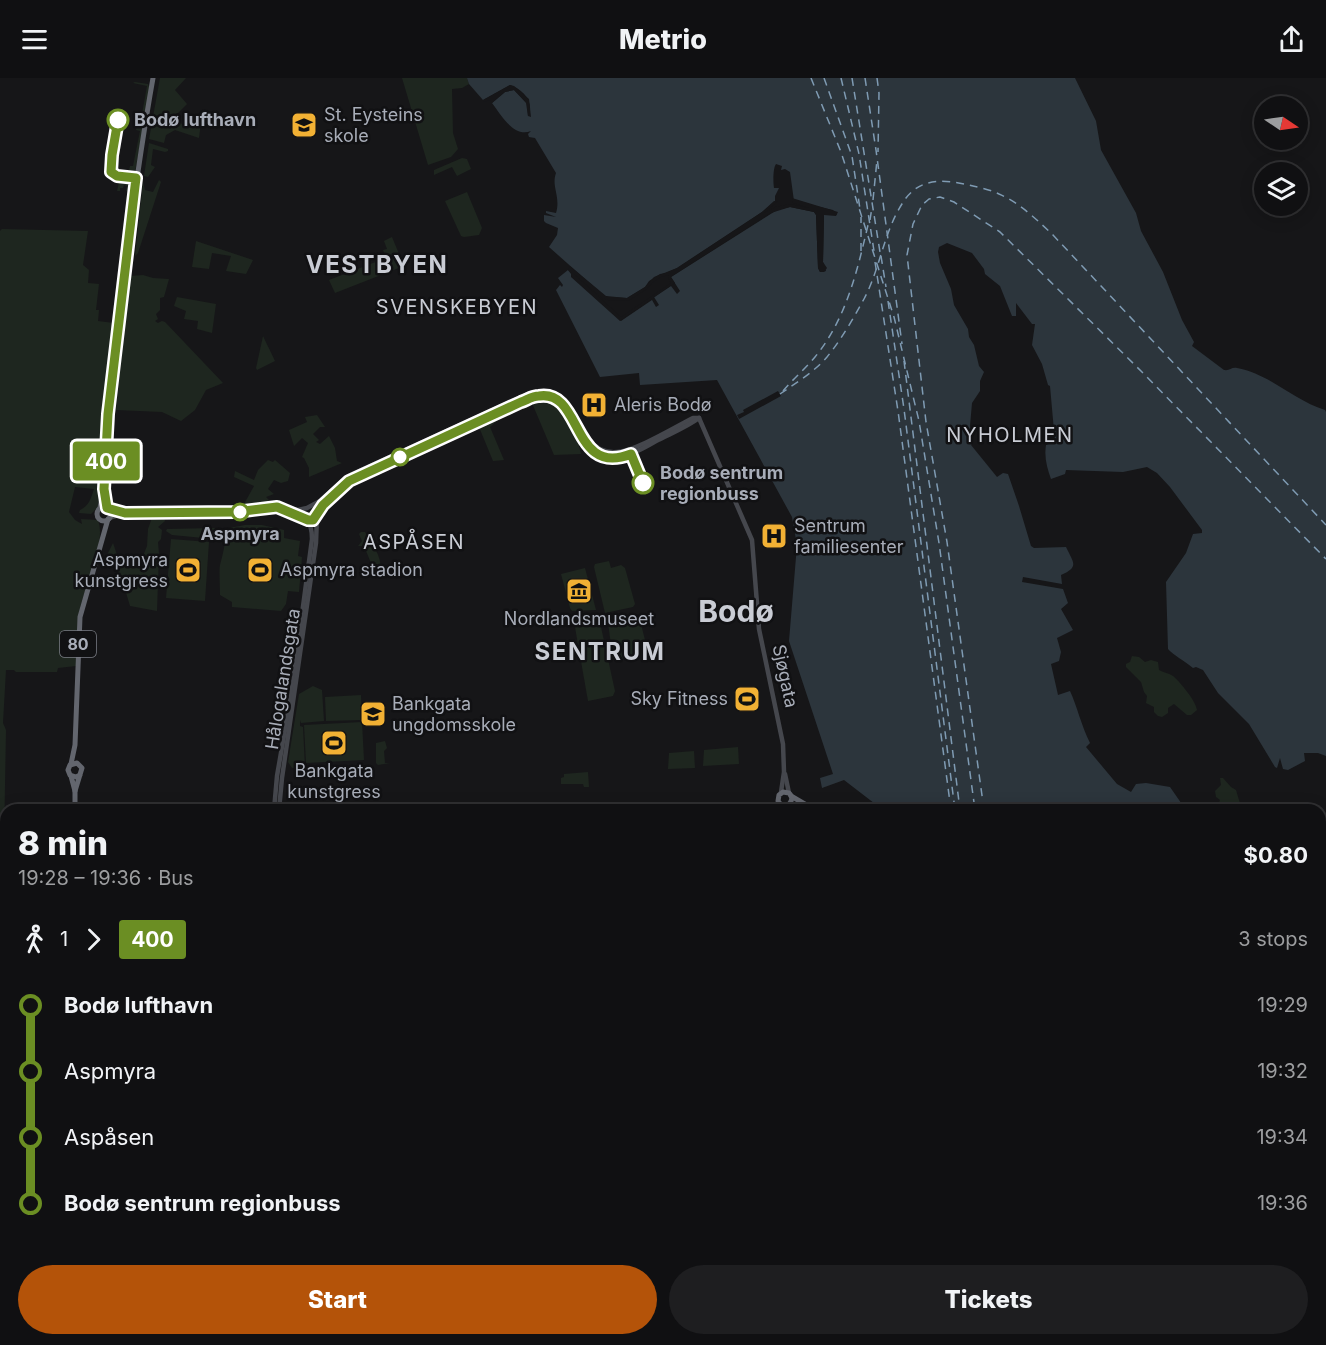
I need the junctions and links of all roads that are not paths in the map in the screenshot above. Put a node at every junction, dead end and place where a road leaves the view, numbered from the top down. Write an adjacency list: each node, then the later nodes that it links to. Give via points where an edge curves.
1 (153, 78): 4 (highway, 80, via 134,190 108,414)
2 (699, 418): 5 (street, via 624,451 608,452 592,444 562,398 538,391 348,476); 7 (street, via 631,454 608,457 589,448 559,401 538,396 349,481 329,498); 15 (street, Sjøgata, via 751,538 759,629 783,744)
3 (277, 507): 5 (street); 6 (street, via 236,512); 10 (street)
4 (105, 508): 6 (street); 8 (highway, 80, via 110,514); 9 (highway, 80, via 97,515)
5 (309, 508): 7 (street, via 315,509); 10 (street, Hålogalandsgata, via 304,513)
6 (125, 513): 8 (street)
7 (317, 516): 10 (street); 23 (street, Hålogalandsgata)
8 (108, 518): 9 (highway); 11 (highway, 80)
9 (101, 520): 11 (highway, 80)
10 (307, 520): 22 (street, Hålogalandsgata, via 312,526 312,539)
11 (100, 547): 12 (highway, 80, via 80,616)
12 (75, 745): 13 (highway, 80); 14 (highway, 80)
13 (71, 764): 14 (highway); 17 (highway, 80)
14 (79, 764): 16 (highway, 80)
15 (784, 772): 19 (street, Sjøgata); 20 (street, Sjøgata)
16 (80, 775): 17 (highway); 18 (highway, 80)
17 (71, 776): 18 (highway, 80)
18 (75, 791): 21 (highway, 80)
19 (781, 792): 20 (highway); 24 (highway, Sjøgata, via 777,797)
20 (790, 794): 25 (highway, Sjøgata); 26 (highway)
21 (75, 804)
22 (275, 804)
23 (280, 804)
24 (779, 804)
25 (790, 804)
26 (805, 804)

